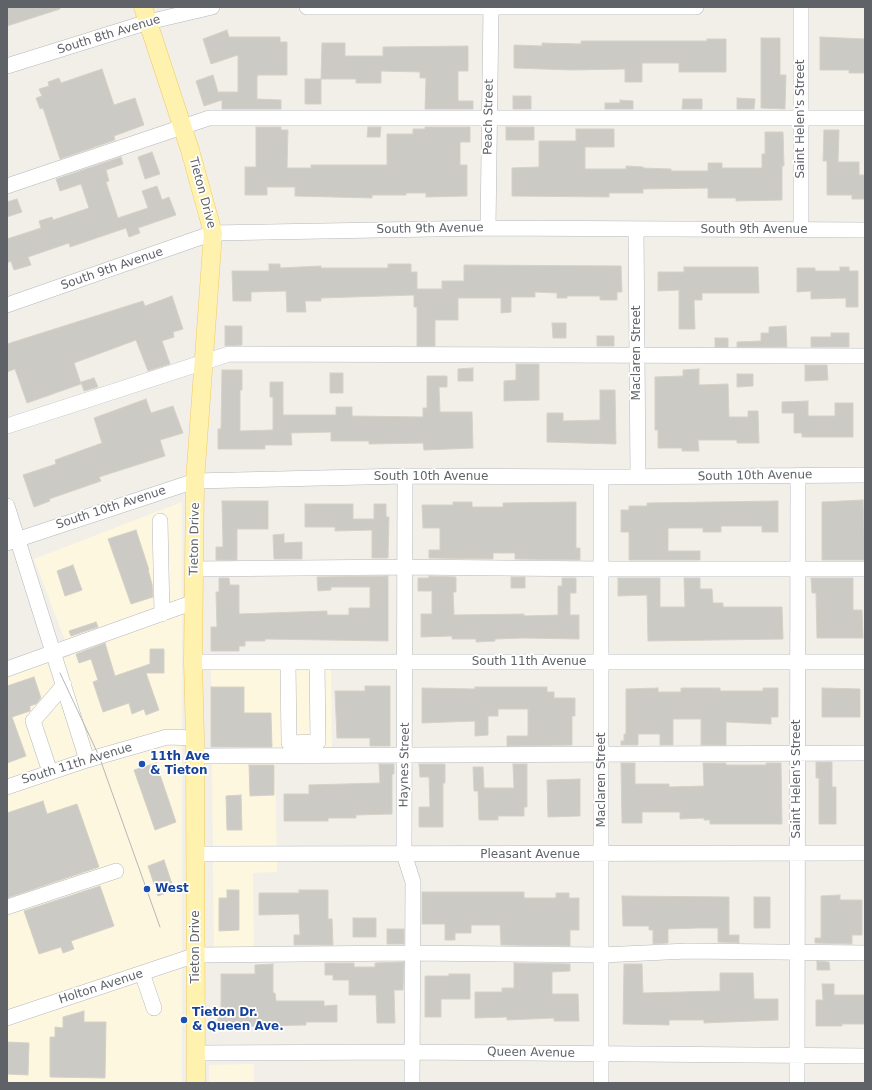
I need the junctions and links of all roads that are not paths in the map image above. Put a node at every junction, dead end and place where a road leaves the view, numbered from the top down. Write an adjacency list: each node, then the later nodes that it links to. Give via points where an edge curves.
1 (212, 7): 6 (street, South 8th Avenue)
2 (307, 7): 3 (street)
3 (491, 7): 4 (street); 9 (street, Peach Street)
4 (696, 7)
5 (801, 7): 8 (street, Saint Helen's Street)
6 (145, 14): 7 (street, South 8th Avenue); 11 (main road, Tieton Drive)
7 (7, 66)
8 (801, 117): 9 (street); 10 (street); 15 (street, Saint Helen's Street)
9 (490, 118): 11 (street, via 209,118); 13 (street, Peach Street)
10 (865, 118)
11 (182, 126): 12 (street); 17 (main road, Tieton Drive)
12 (7, 186)
13 (488, 228): 14 (street, South 9th Avenue); 17 (street, South 9th Avenue)
14 (636, 230): 15 (street, South 9th Avenue); 19 (street, Maclaren Street)
15 (801, 230): 16 (street, South 9th Avenue)
16 (865, 230)
17 (213, 233): 18 (street, South 9th Avenue); 21 (main road, Tieton Drive)
18 (7, 305)
19 (637, 355): 20 (street); 21 (street, via 229,354); 27 (street, Maclaren Street)
20 (865, 356)
21 (204, 361): 22 (street); 28 (main road, Tieton Drive)
22 (7, 426)
23 (798, 475): 24 (street, South 10th Avenue); 27 (street, South 10th Avenue); 33 (street, Saint Helen's Street)
24 (865, 475)
25 (405, 476): 26 (street, South 10th Avenue); 28 (street, South 10th Avenue); 32 (street, Haynes Street)
26 (601, 477): 27 (street, South 10th Avenue); 35 (street, Maclaren Street)
27 (638, 477)
28 (195, 480): 31 (street, South 10th Avenue); 34 (main road, Tieton Drive)
29 (7, 506): 31 (street)
30 (160, 522): 38 (street)
31 (13, 541): 39 (street)
32 (406, 567): 34 (street); 35 (street); 43 (street, Haynes Street)
33 (798, 568): 35 (street); 36 (street); 44 (street, Saint Helen's Street)
34 (194, 569): 37 (main road, Tieton Drive)
35 (601, 569): 46 (street, Maclaren Street)
36 (865, 569)
37 (194, 602): 38 (street); 40 (main road, Tieton Drive)
38 (162, 614): 39 (street)
39 (54, 654): 47 (street); 48 (street)
40 (193, 662): 41 (street, South 11th Avenue); 49 (main road, Tieton Drive)
41 (288, 662): 42 (street, South 11th Avenue); 42 (street, via 289,743 318,742)
42 (317, 662): 43 (street, South 11th Avenue)
43 (406, 662): 46 (street, South 11th Avenue); 52 (street, Haynes Street)
44 (797, 662): 45 (street, South 11th Avenue); 46 (street, South 11th Avenue); 50 (street, Saint Helen's Street)
45 (865, 662)
46 (601, 663): 53 (street, Maclaren Street)
47 (7, 669)
48 (62, 679): 54 (street); 55 (street, via 33,720)
49 (195, 747): 52 (street, South 11th Avenue); 54 (street, South 11th Avenue, via 167,737); 58 (main road, Tieton Drive)
50 (797, 753): 51 (street, South 11th Avenue); 53 (street, South 11th Avenue); 60 (street, Saint Helen's Street)
51 (865, 753)
52 (405, 755): 53 (street, South 11th Avenue); 59 (street, Haynes Street)
53 (601, 755): 61 (street, Maclaren Street)
54 (87, 760): 55 (street, South 11th Avenue)
55 (50, 772): 56 (street, South 11th Avenue)
56 (7, 787)
57 (865, 853): 60 (street, Pleasant Avenue)
58 (195, 854): 59 (street, Pleasant Avenue); 68 (main road, Tieton Drive)
59 (404, 854): 61 (street, Pleasant Avenue); 64 (street, Haynes Street, via 413,882)
60 (797, 854): 61 (street, Pleasant Avenue); 65 (street, Saint Helen's Street)
61 (602, 855): 67 (street, Maclaren Street)
62 (116, 871): 63 (street)
63 (7, 907)
64 (413, 953): 67 (street, Holton Avenue); 68 (street, Holton Avenue); 72 (street, Haynes Street)
65 (797, 953): 66 (street, Holton Avenue); 67 (street, Holton Avenue, via 688,951); 75 (street, Saint Helen's Street)
66 (865, 953)
67 (602, 955): 74 (street, Maclaren Street)
68 (196, 956): 69 (street, Holton Avenue); 73 (main road, Tieton Drive)
69 (142, 973): 70 (street); 71 (street, Holton Avenue)
70 (154, 1008)
71 (7, 1018)
72 (412, 1052): 73 (street, Queen Avenue); 74 (street, Queen Avenue); 78 (street, Haynes Street)
73 (196, 1053): 77 (main road, Tieton Drive)
74 (601, 1054): 75 (street, Queen Avenue); 79 (street, Maclaren Street)
75 (797, 1056): 76 (street, Queen Avenue); 80 (street, Saint Helen's Street)
76 (865, 1056)
77 (196, 1083)
78 (412, 1083)
79 (601, 1083)
80 (797, 1083)

